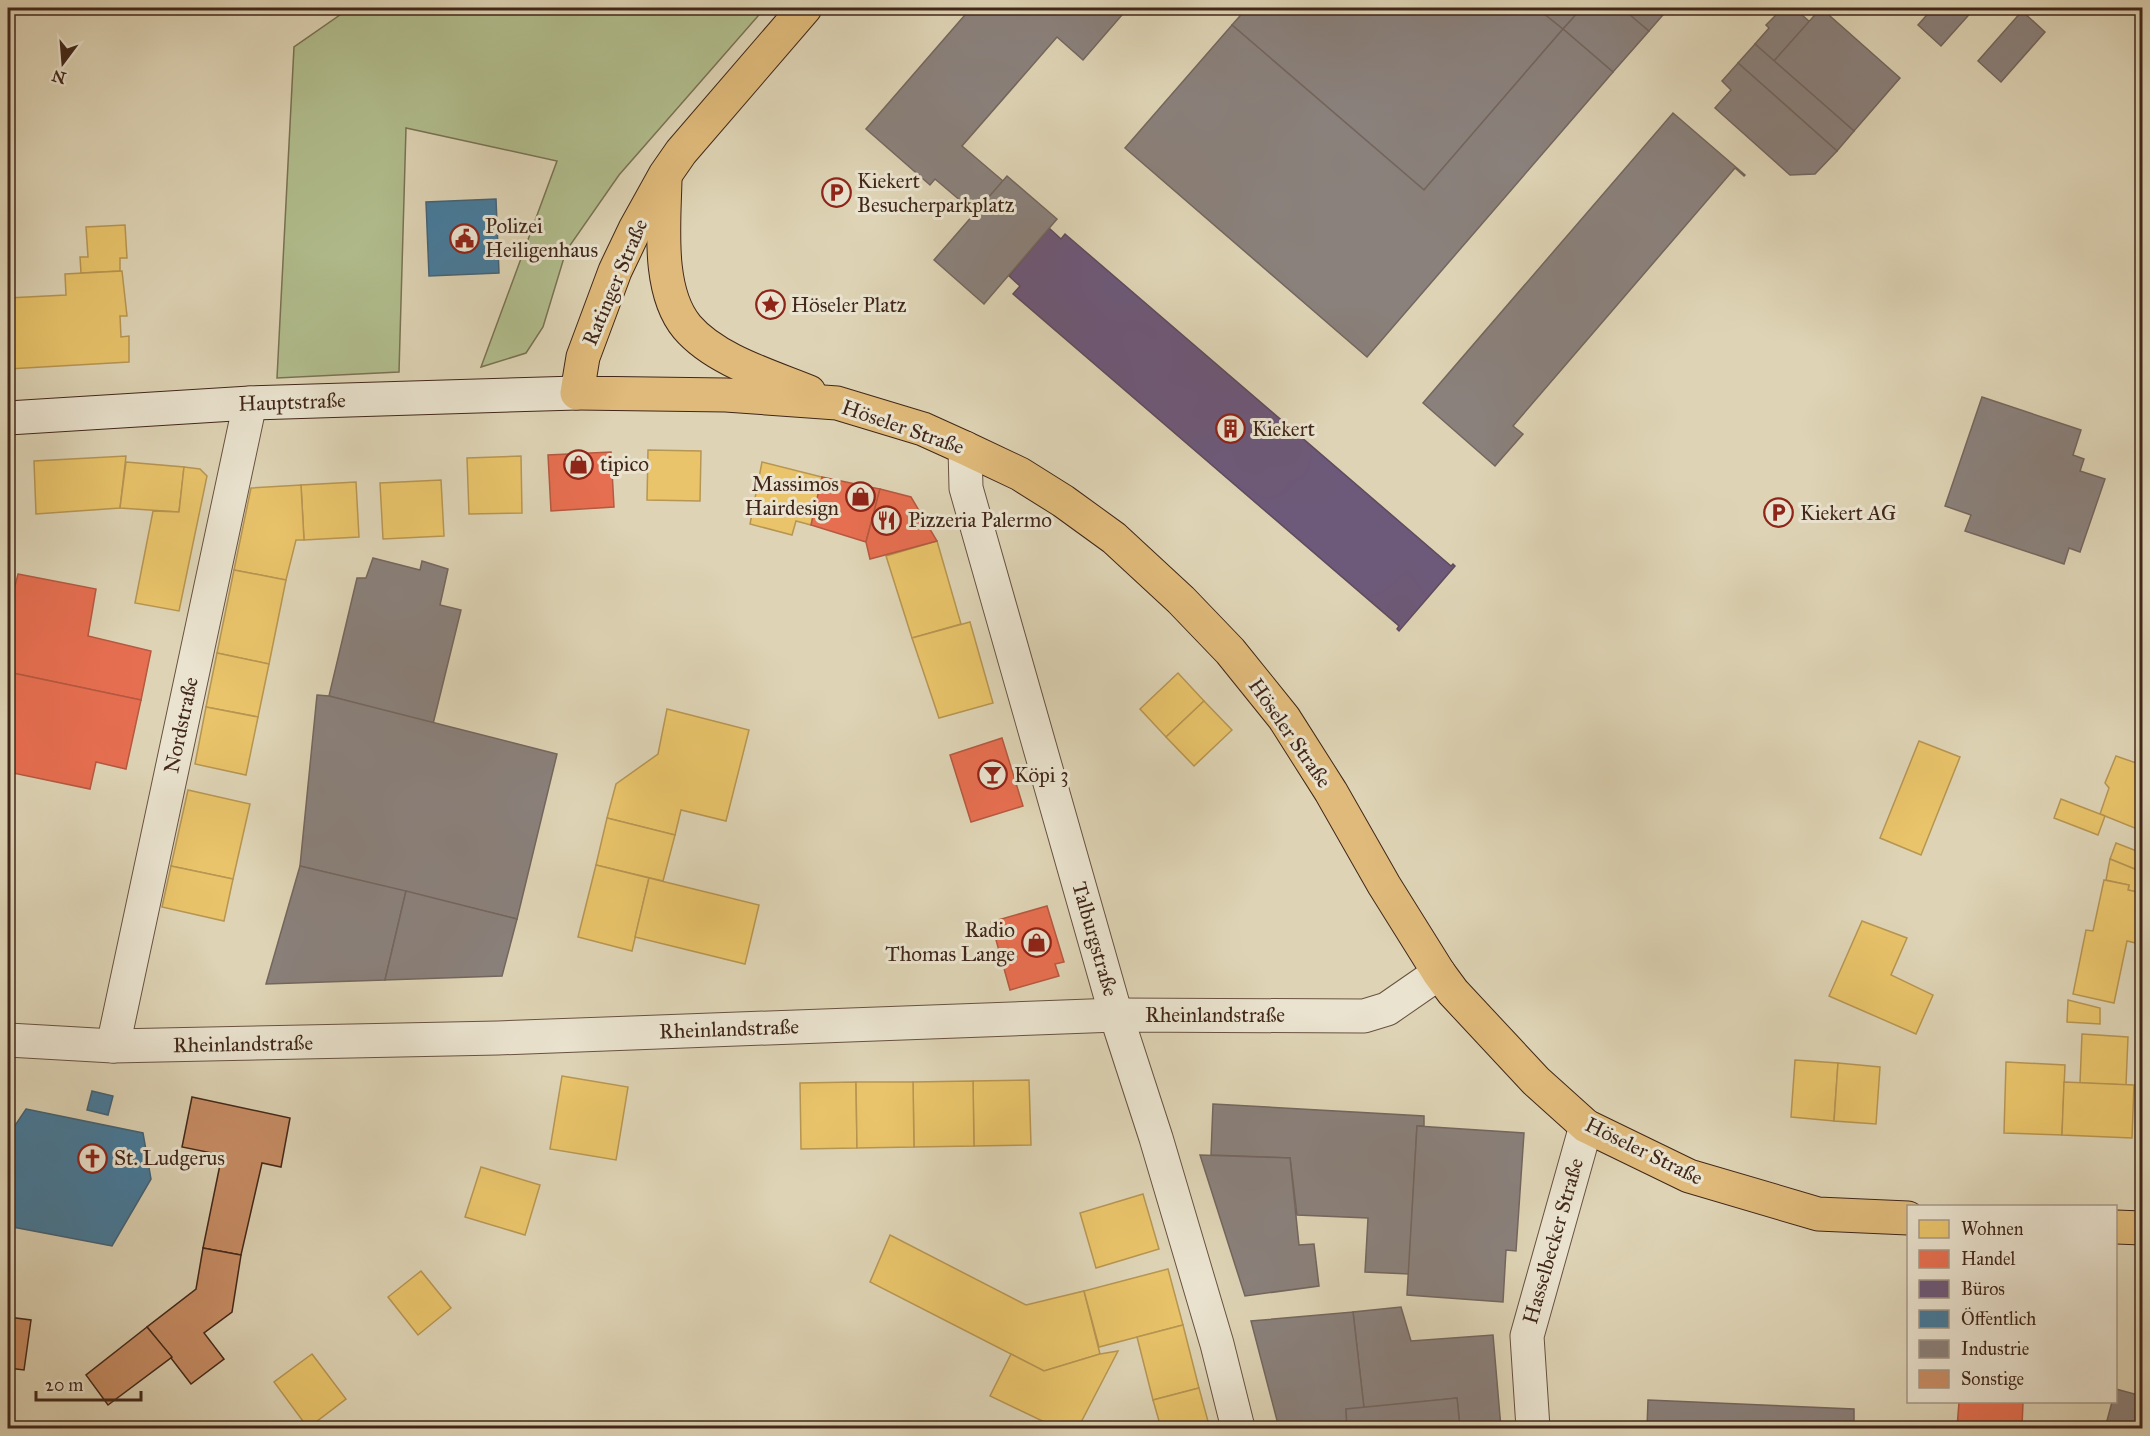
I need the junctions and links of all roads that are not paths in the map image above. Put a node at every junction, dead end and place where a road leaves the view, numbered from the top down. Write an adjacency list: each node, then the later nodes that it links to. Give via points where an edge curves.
1 (805, 8): 2 (main road, Ratinger Straße)
2 (665, 175): 3 (main road, Ratinger Straße, via 615,271 583,357); 5 (main road, Ratinger Straße, via 665,267 673,302 687,327 741,364)
3 (577, 393): 4 (street, Hauptstraße); 5 (main road, Höseler Straße, via 715,394)
4 (250, 403): 6 (street, Hauptstraße); 11 (street, Nordstraße)
5 (837, 403): 7 (main road, Höseler Straße, via 923,429)
6 (8, 418)
7 (965, 448): 8 (main road, Höseler Straße, via 1020,474 1114,538 1230,651 1284,718); 9 (street, Talburgstraße, via 966,488)
8 (1439, 973): 9 (street, Rheinlandstraße, via 1387,1009 1364,1016); 12 (main road, Höseler Straße, via 1536,1082)
9 (1116, 1015): 11 (street, Rheinlandstraße, via 498,1038); 16 (street, Talburgstraße, via 1217,1344)
10 (8, 1040): 11 (street, Rheinlandstraße)
11 (112, 1046)
12 (1586, 1126): 13 (main road, Höseler Straße, via 1689,1176 1818,1214); 17 (street, Hasselbecker Straße, via 1527,1336)
13 (1907, 1218)
14 (2117, 1227): 15 (main road)
15 (2142, 1228)
16 (1238, 1428)
17 (1533, 1428)

